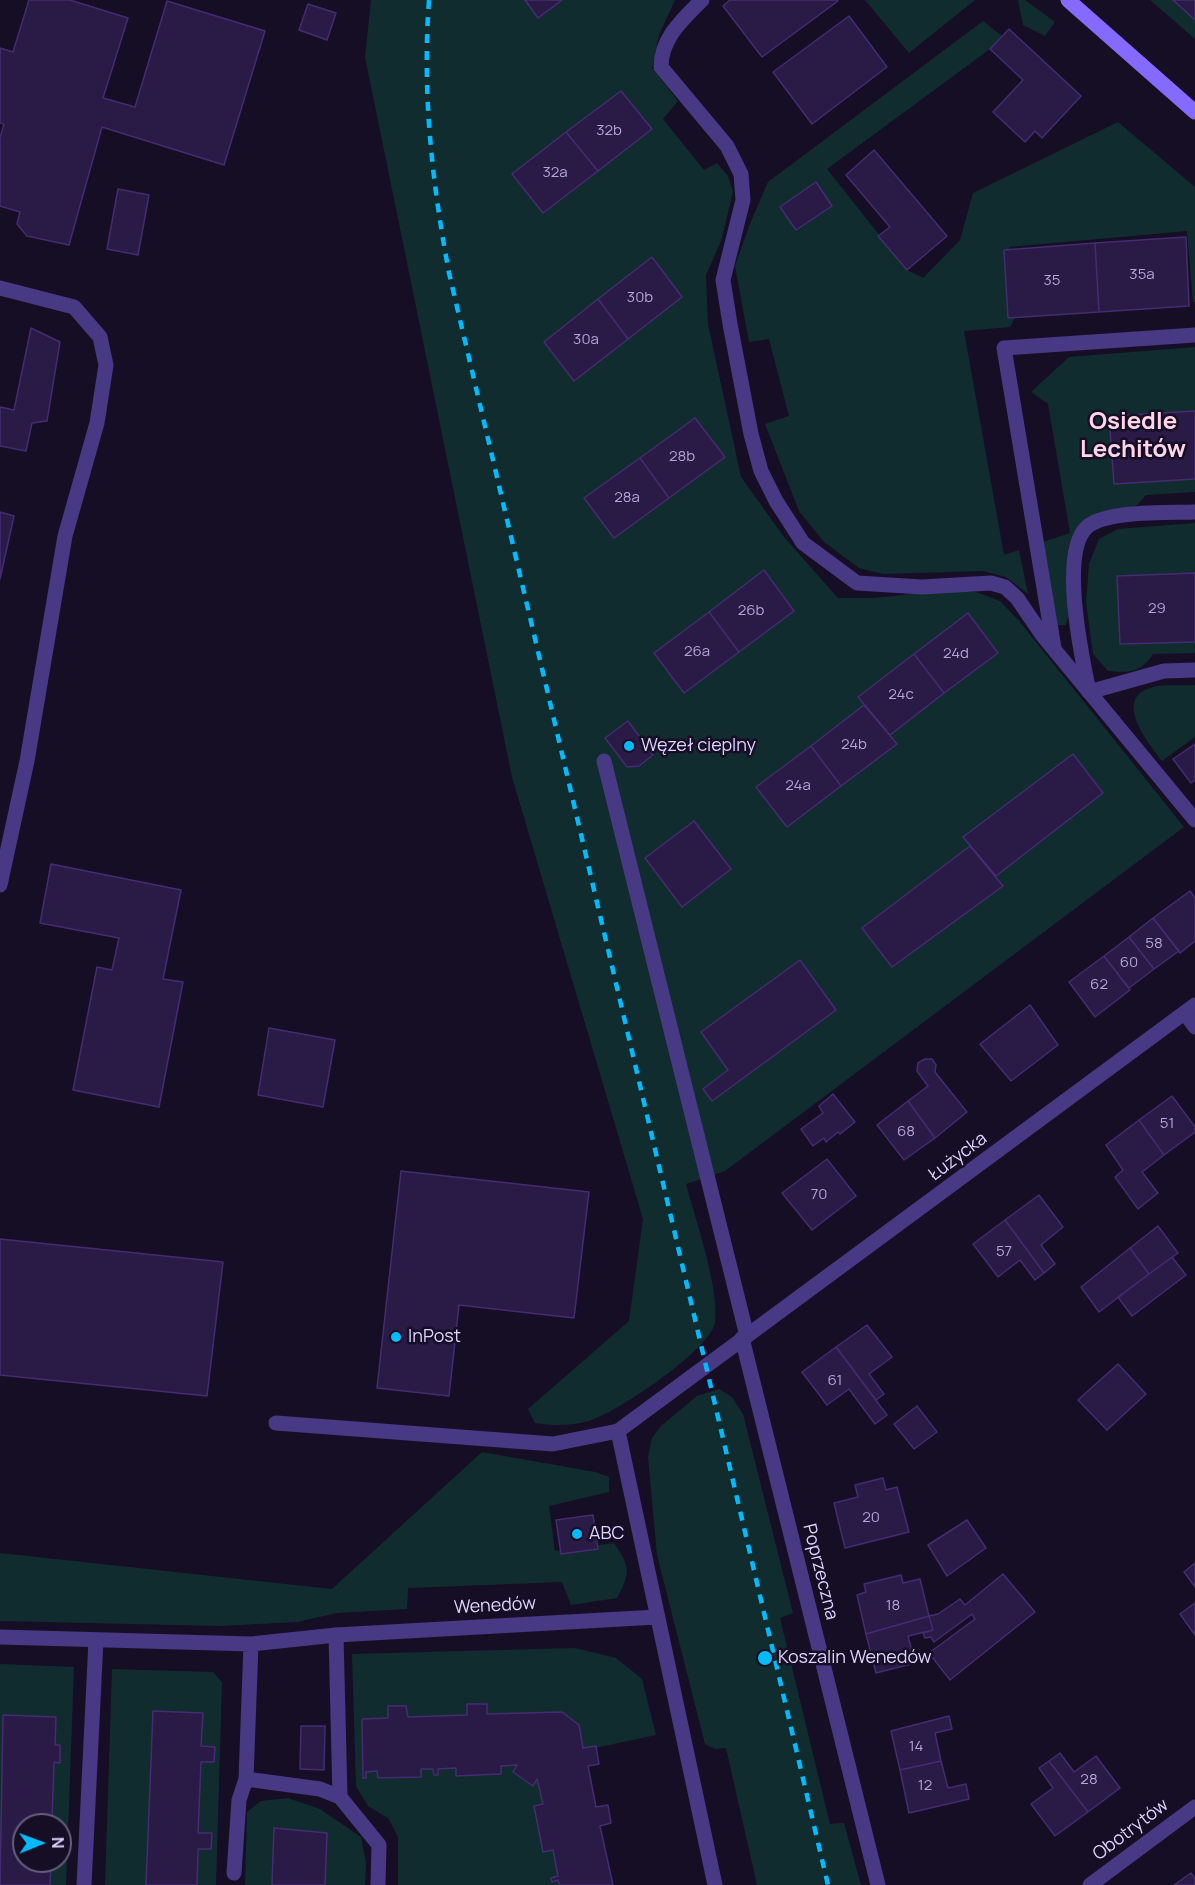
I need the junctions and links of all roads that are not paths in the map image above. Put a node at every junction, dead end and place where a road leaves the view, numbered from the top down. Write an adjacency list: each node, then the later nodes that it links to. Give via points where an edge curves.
1 (702, 0): 7 (street, via 677,24 661,53 661,67 727,146 741,174 743,200 723,280 751,434 761,471 776,501 803,543 857,583 904,587 998,585 1017,598)
2 (1068, 0): 3 (street)
3 (1195, 112)
4 (0, 288): 12 (street, via 74,307 100,337 106,364 97,423 65,536 27,761)
5 (1195, 335): 7 (street, via 1004,348)
6 (1195, 512): 9 (street, via 1120,516 1087,527 1074,569 1076,628)
7 (1054, 648): 9 (street)
8 (1195, 670): 9 (street, via 1164,671)
9 (1089, 692): 11 (street)
10 (604, 761): 15 (street, Poprzeczna)
11 (1195, 820)
12 (0, 885)
13 (1190, 1009): 14 (street); 15 (street, Łużycka)
14 (1195, 1027)
15 (744, 1337): 17 (street, Łużycka); 30 (street, Poprzeczna)
16 (276, 1423): 17 (street, via 553,1444)
17 (618, 1431): 18 (street)
18 (657, 1617): 19 (street, Wenedów); 29 (street)
19 (336, 1635): 22 (street, Wenedów); 24 (street)
20 (0, 1637): 21 (street, Wenedów)
21 (96, 1640): 22 (street, Wenedów); 27 (street)
22 (250, 1644): 23 (street)
23 (246, 1779): 24 (street, via 320,1789); 26 (street, via 239,1800)
24 (340, 1797): 28 (street, via 379,1845)
25 (1195, 1807): 31 (street, Obotrytów)
26 (234, 1873)
27 (84, 1885)
28 (378, 1885)
29 (715, 1885)
30 (878, 1885)
31 (1090, 1885)

